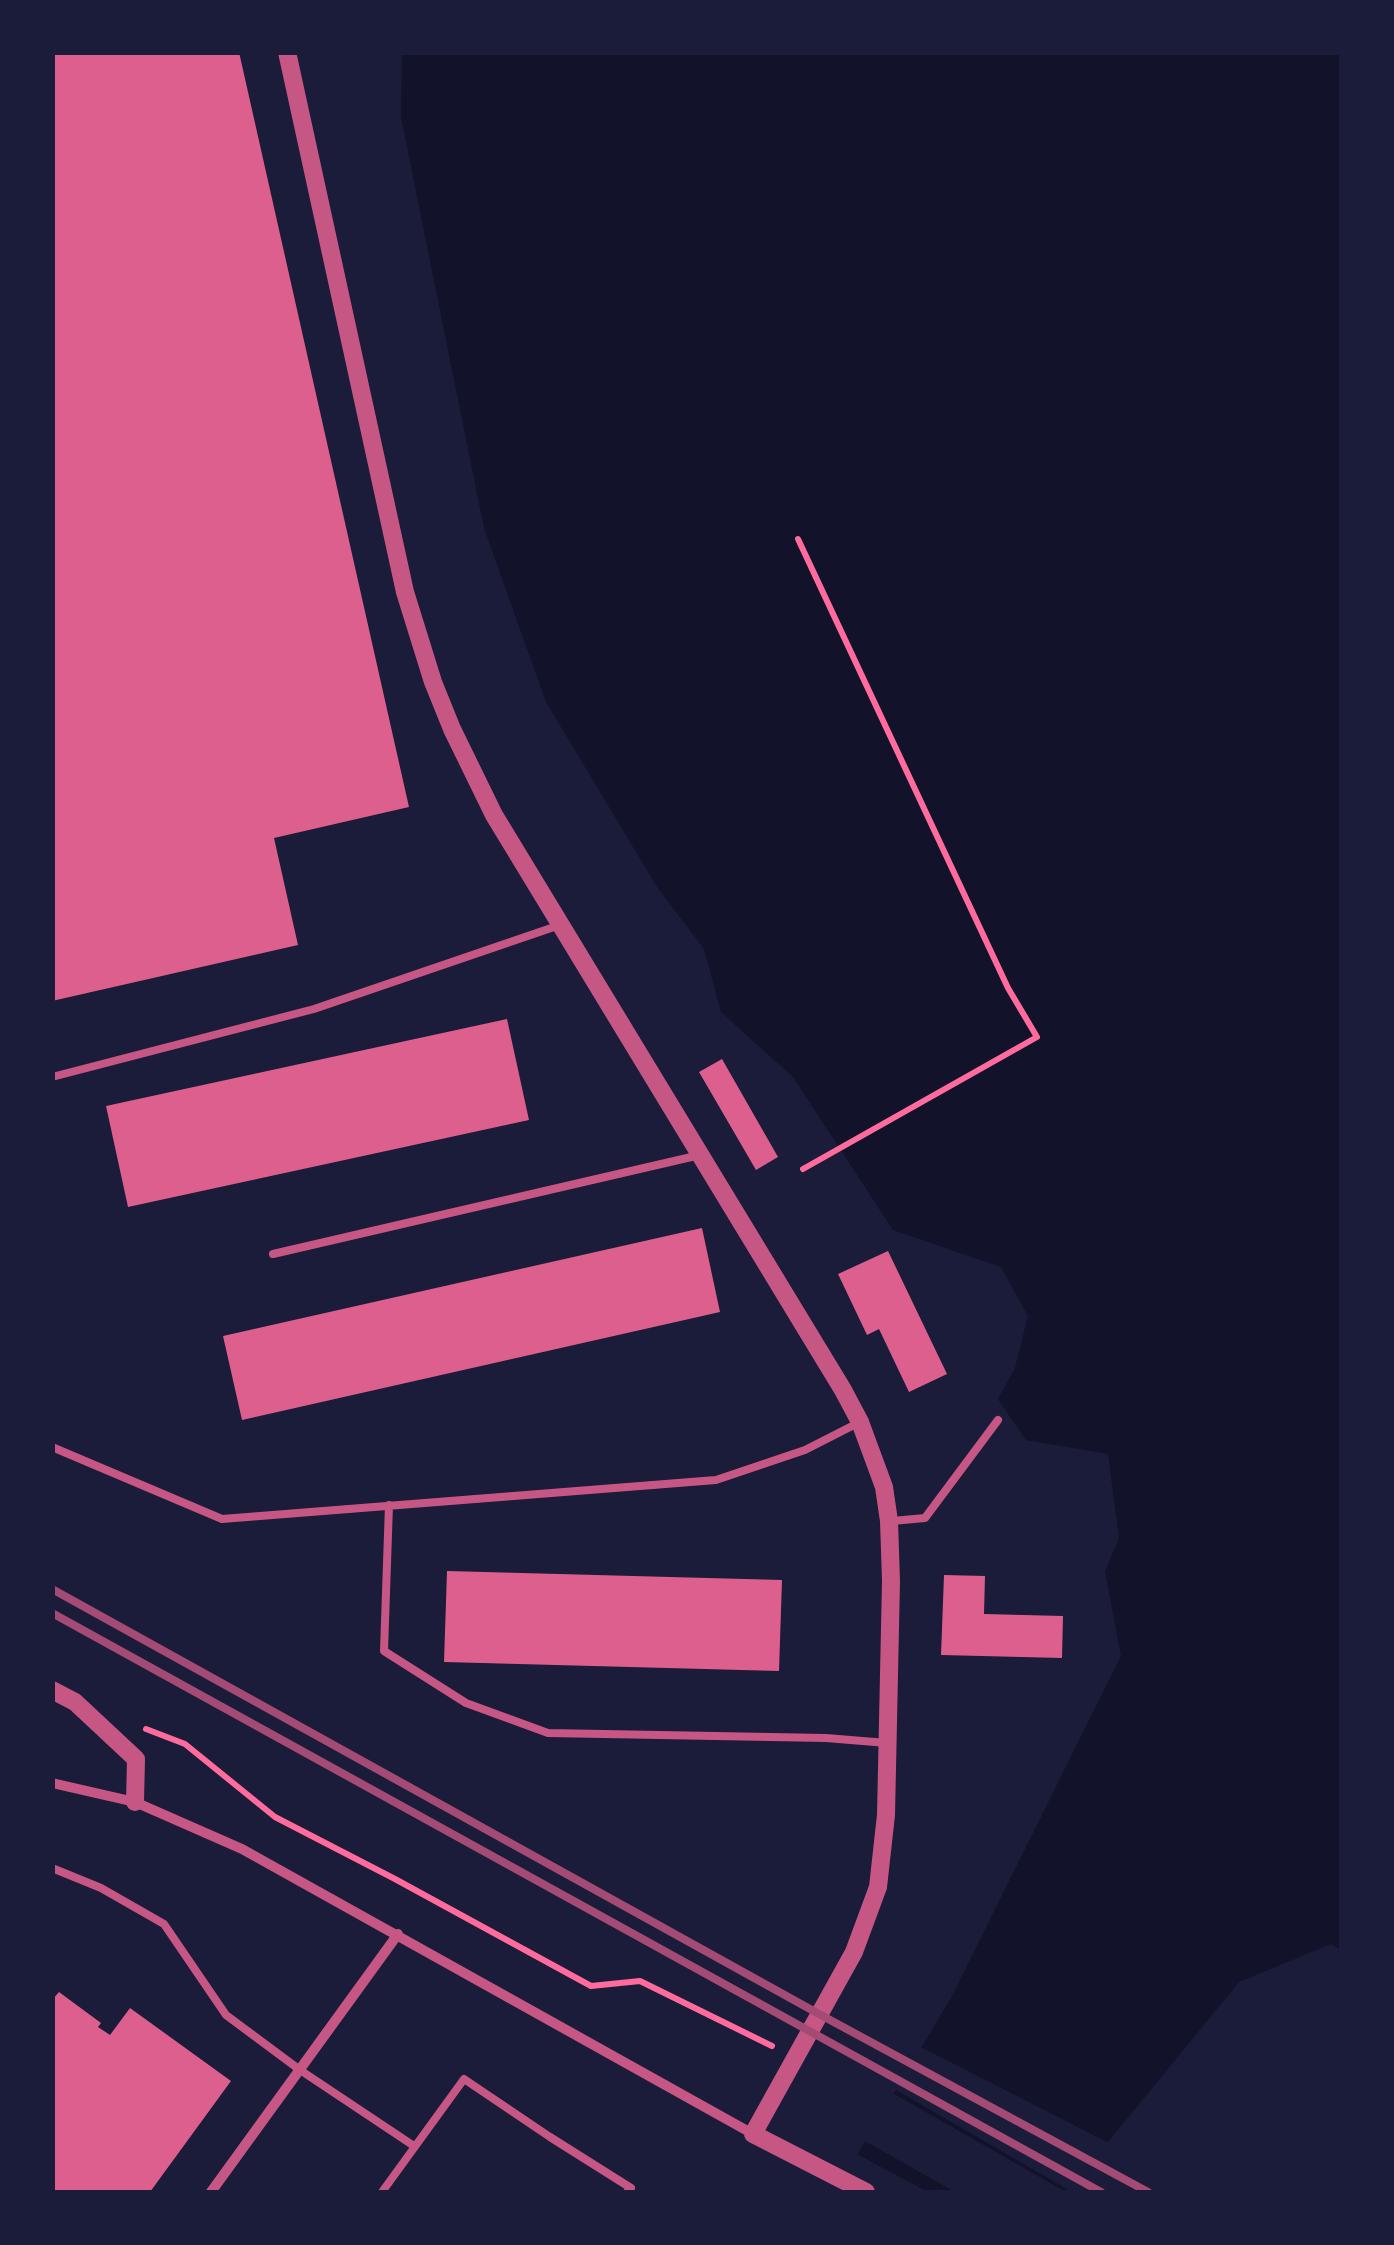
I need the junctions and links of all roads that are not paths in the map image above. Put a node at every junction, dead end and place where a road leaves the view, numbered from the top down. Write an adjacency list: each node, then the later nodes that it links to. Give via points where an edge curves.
1 (287, 52): 2 (street, via 419,641 473,775)
2 (560, 925): 3 (lane, via 314,1008); 4 (street)
3 (52, 1077)
4 (700, 1155): 5 (lane); 7 (street)
5 (273, 1254)
6 (998, 1420): 10 (lane, via 925,1518)
7 (860, 1422): 9 (lane, via 805,1450 716,1480); 10 (street)
8 (52, 1447): 9 (lane, via 222,1519)
9 (389, 1505): 12 (lane, via 384,1651 466,1703 548,1733)
10 (889, 1521): 12 (street)
11 (52, 1690): 14 (street, via 76,1702 136,1759)
12 (887, 1743): 18 (street, via 878,1887 854,1952)
13 (52, 1783): 14 (street)
14 (135, 1802): 16 (street, via 242,1848)
15 (52, 1868): 17 (lane, via 164,1924 226,2015)
16 (398, 1934): 17 (street); 18 (street)
17 (300, 2070): 19 (lane); 20 (street)
18 (753, 2134): 23 (street)
19 (414, 2146): 21 (lane); 22 (lane, via 464,2079)
20 (211, 2192)
21 (382, 2192)
22 (628, 2192)
23 (866, 2192)

